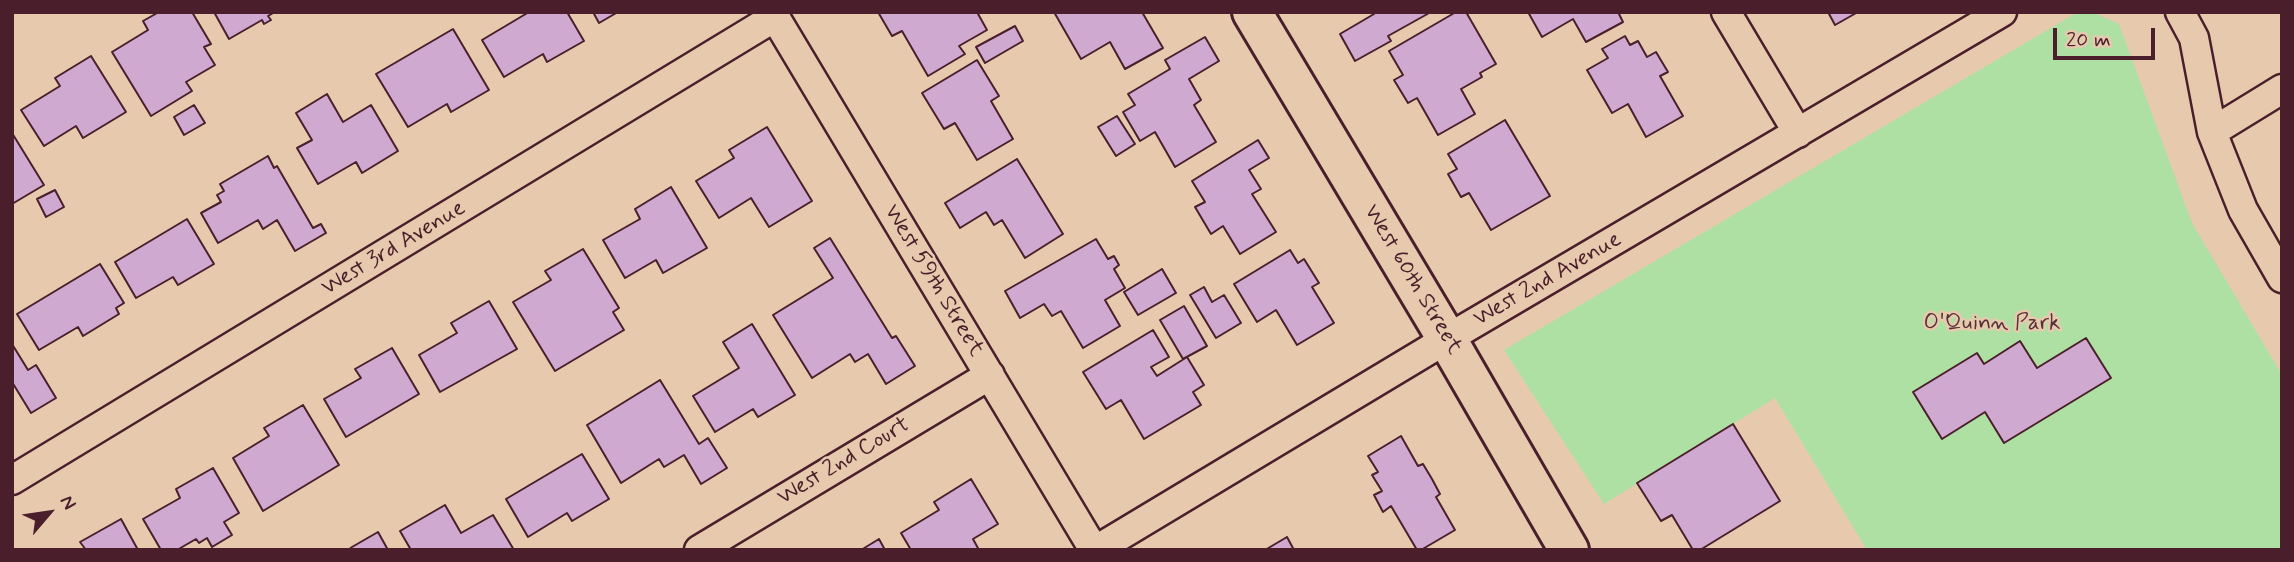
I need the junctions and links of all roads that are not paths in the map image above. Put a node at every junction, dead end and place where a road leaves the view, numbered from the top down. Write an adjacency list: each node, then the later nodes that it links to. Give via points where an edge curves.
1 (1252, 12): 10 (street, West 60th Street)
2 (1726, 12): 8 (street)
3 (2002, 12): 8 (street, West 2nd Avenue)
4 (2180, 12): 7 (street, via 2194,38)
5 (774, 15): 11 (street, West 59th Street); 12 (street, West 3rd Avenue)
6 (2282, 89): 7 (street)
7 (2212, 132): 9 (street, via 2243,210)
8 (1798, 133): 10 (street, West 2nd Avenue)
9 (2282, 278)
10 (1447, 339): 14 (street, West 2nd Avenue); 15 (street, West 60th Street)
11 (990, 375): 13 (street, West 2nd Court); 14 (street, West 59th Street)
12 (12, 480)
13 (699, 550)
14 (1095, 550)
15 (1569, 550)

